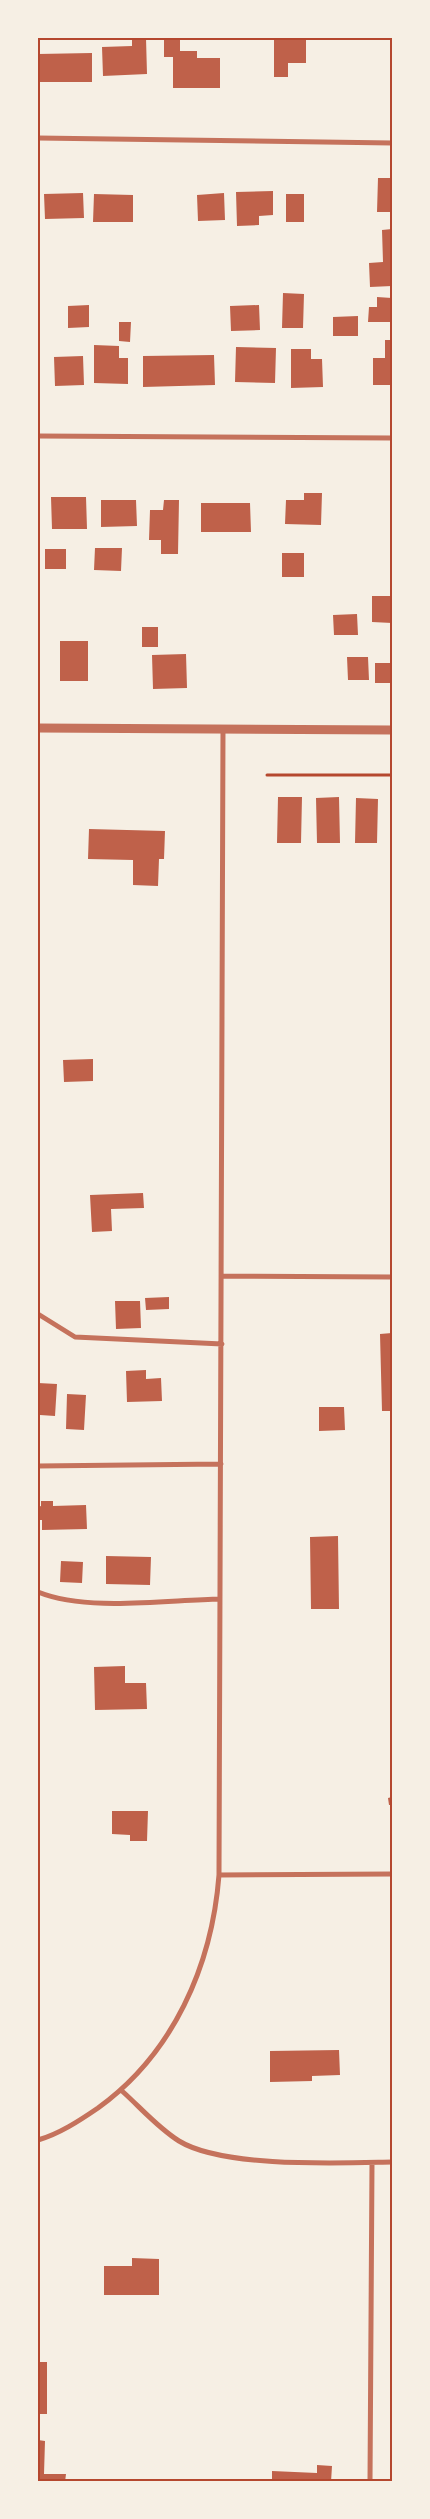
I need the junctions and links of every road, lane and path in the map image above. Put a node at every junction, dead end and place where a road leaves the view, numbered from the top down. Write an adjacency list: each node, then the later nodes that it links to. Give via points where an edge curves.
1 (38, 138): 2 (street)
2 (392, 143)
3 (38, 436): 4 (street)
4 (392, 438)
5 (38, 728): 6 (street)
6 (223, 728): 7 (street); 10 (street)
7 (392, 730)
8 (267, 775): 9 (path)
9 (392, 775)
10 (223, 1276): 11 (street); 13 (street)
11 (392, 1277)
12 (38, 1314): 13 (street, via 75,1337)
13 (222, 1344): 14 (street)
14 (221, 1464): 15 (street); 17 (street)
15 (38, 1466)
16 (38, 1592): 17 (street, via 57,1599 84,1602)
17 (220, 1598): 19 (street)
18 (392, 1874): 19 (street)
19 (220, 1875): 20 (street, via 216,1912 194,1986 171,2030)
20 (122, 2091): 21 (street, via 82,2119); 23 (street, via 179,2141 209,2154 269,2160)
21 (38, 2140)
22 (392, 2162): 23 (street)
23 (372, 2163): 24 (street)
24 (370, 2482)

